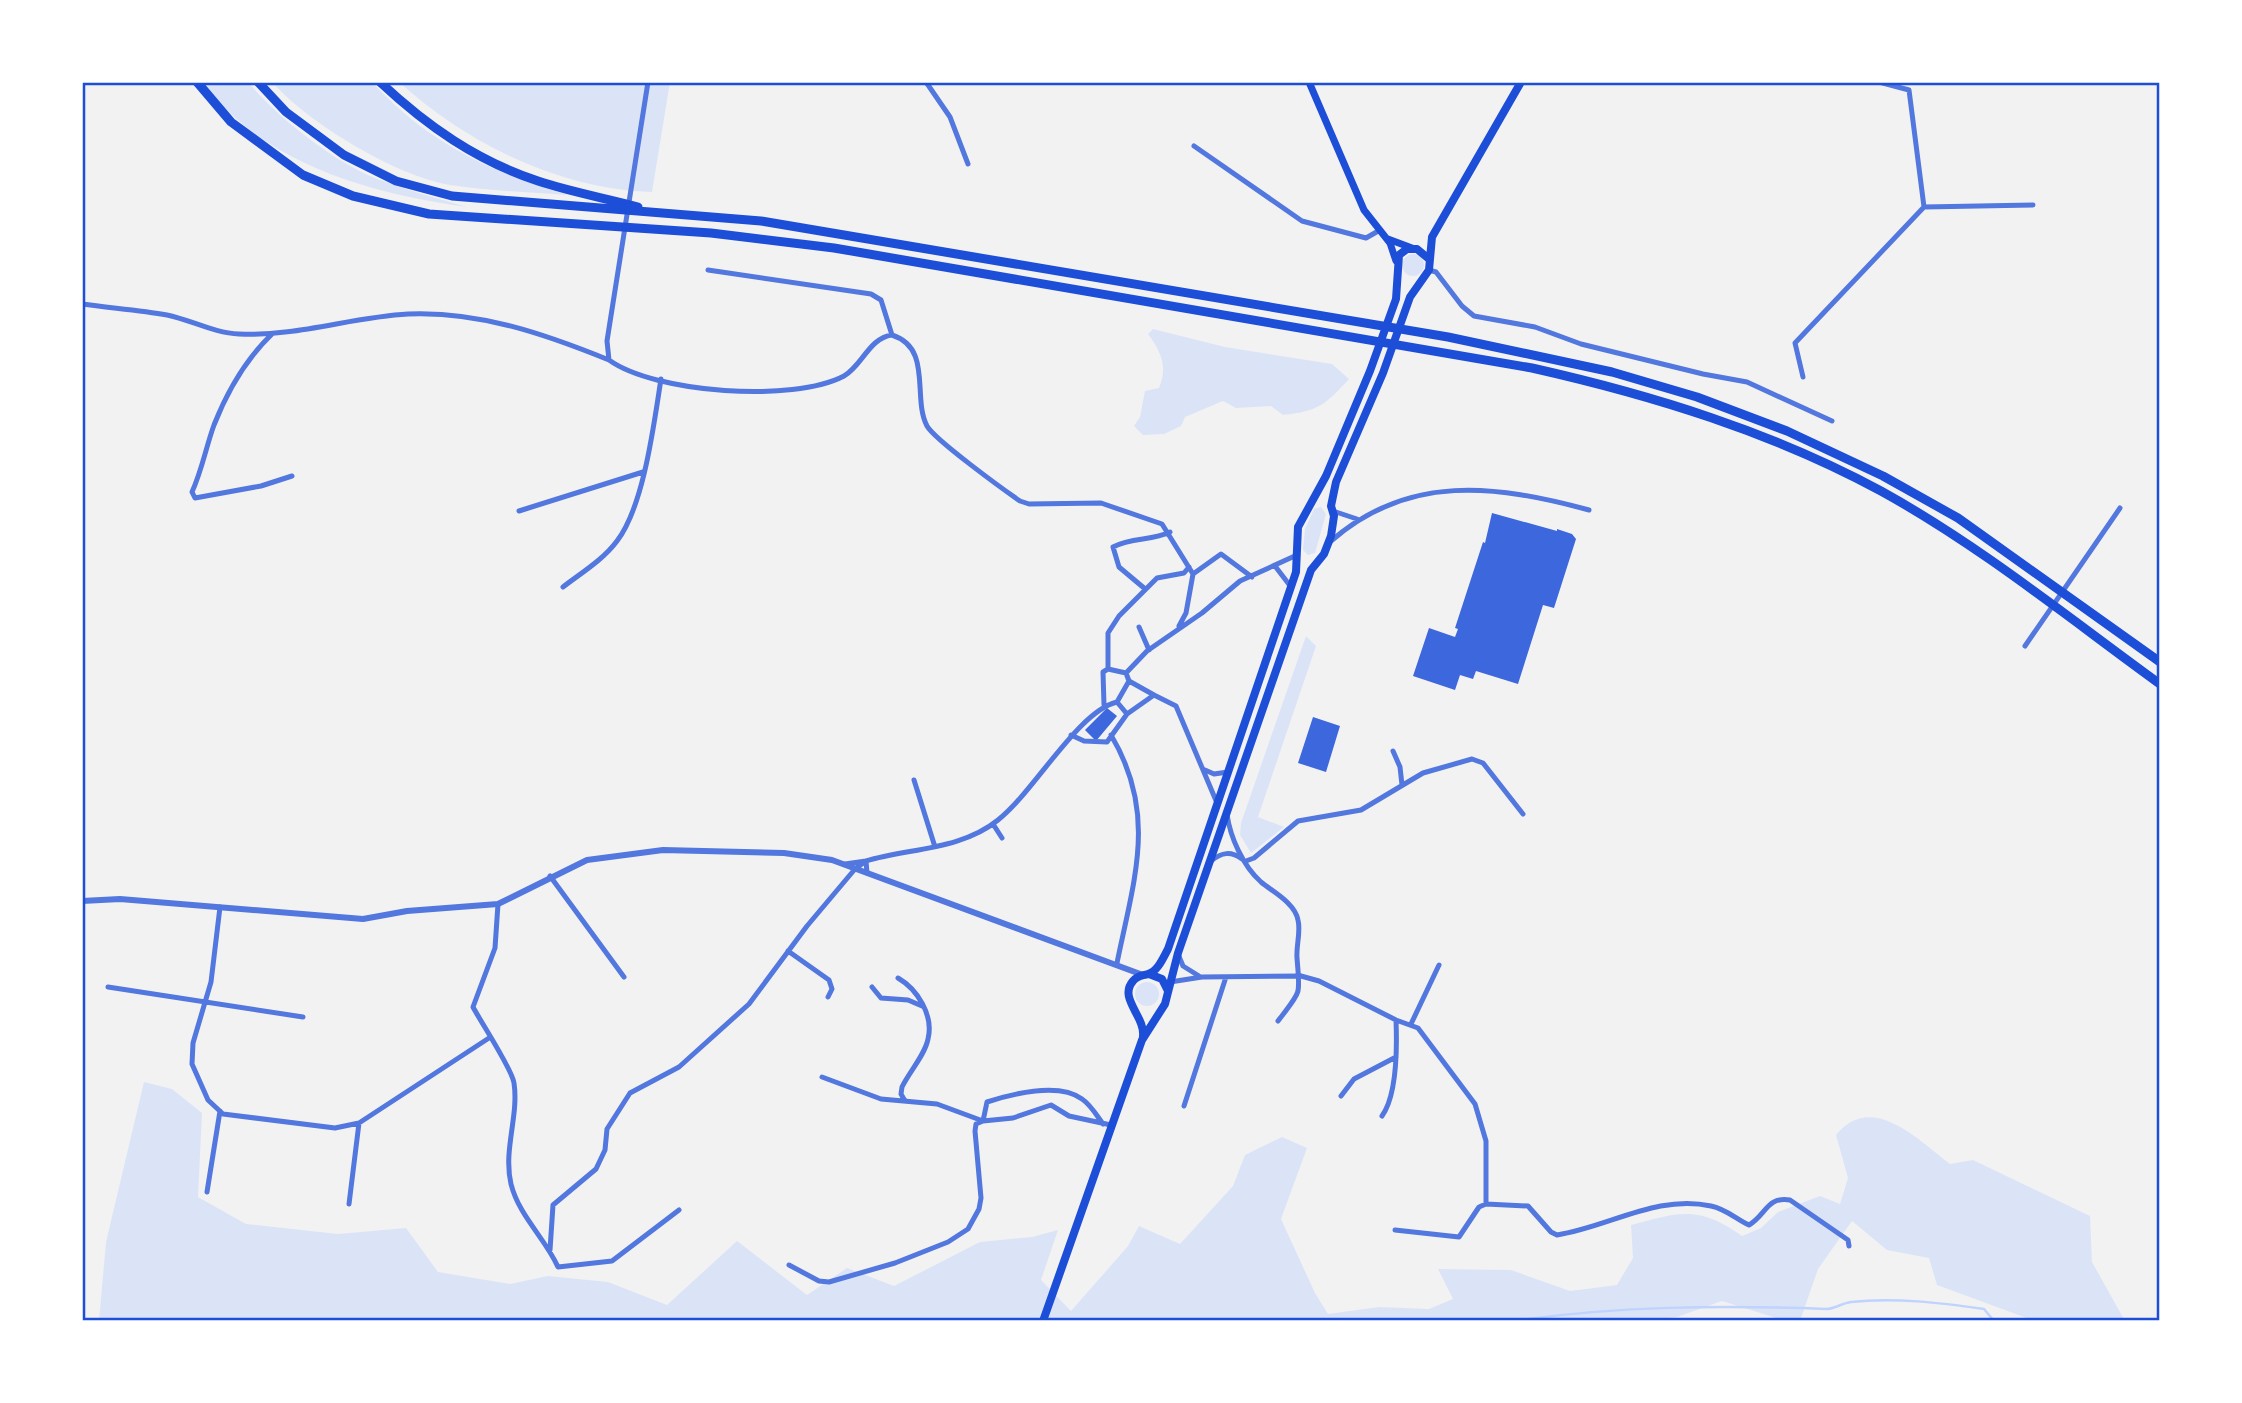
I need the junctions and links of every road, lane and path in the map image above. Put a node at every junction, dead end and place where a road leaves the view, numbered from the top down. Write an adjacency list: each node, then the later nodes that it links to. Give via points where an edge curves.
1 (197, 82): 57 (highway, via 231,122 303,176 353,196 429,214 711,233 834,248 1532,368 1696,411 1880,491 1951,534)
2 (258, 82): 13 (highway, via 314,136 396,181 452,197)
3 (380, 82): 13 (highway, via 446,137 488,162 538,181)
4 (648, 82): 26 (street, via 607,341)
5 (926, 82): 10 (street, via 950,117)
6 (1309, 82): 14 (main road, via 1364,210)
7 (1521, 82): 15 (main road)
8 (1879, 82): 12 (street, via 1909,90)
9 (1195, 146): 14 (street, via 1302,221 1366,238)
10 (968, 164)
11 (2033, 205): 12 (street)
12 (1924, 207): 27 (street, via 1795,343)
13 (653, 211): 53 (highway, via 761,221 1448,337 1612,372 1697,397 1811,442 1958,518)
14 (1382, 233): 16 (main road); 18 (main road)
15 (1432, 237): 16 (main road); 17 (main road)
16 (1414, 249): 17 (main road); 18 (main road, via 1403,251)
17 (1429, 259): 20 (main road)
18 (1396, 261): 21 (main road)
19 (708, 270): 25 (street, via 871,294 881,300)
20 (1429, 270): 22 (main road); 29 (street, via 1436,272 1474,316 1535,327 1581,345 1746,382)
21 (1399, 275): 22 (main road, via 1407,281); 32 (main road, via 1396,299 1370,371)
22 (1422, 279): 34 (main road, via 1409,300 1339,474)
23 (82, 304): 24 (street, via 167,316 236,335)
24 (272, 334): 26 (street, via 407,314 447,314 508,324); 31 (street, via 256,349 232,388 192,492 195,498)
25 (892, 335): 28 (street, via 880,339 845,376 776,392 721,391); 38 (street, via 907,345 918,363 924,414 932,433 1013,496 1029,504 1101,503)
26 (609, 360): 28 (street, via 620,368)
27 (1803, 377)
28 (661, 379): 30 (street)
29 (1832, 421)
30 (643, 472): 36 (street); 46 (street, via 619,539)
31 (292, 476)
32 (1312, 502): 34 (main road, via 1322,501); 40 (main road, via 1298,527)
33 (2120, 508): 51 (street)
34 (1332, 509): 37 (street); 39 (main road)
35 (1589, 510): 37 (street, via 1513,492 1438,490)
36 (519, 511)
37 (1357, 519): 39 (street)
38 (1168, 530): 42 (street); 48 (street, via 1159,537 1124,540 1112,547 1119,567)
39 (1328, 544): 41 (main road)
40 (1298, 556): 41 (main road, via 1307,562); 43 (street); 47 (main road)
41 (1317, 561): 70 (main road)
42 (1189, 566): 44 (street); 48 (street, via 1184,573 1161,576)
43 (1275, 566): 45 (street); 47 (street)
44 (1194, 574): 45 (street, via 1221,554); 50 (street, via 1186,613)
45 (1252, 577): 50 (street, via 1240,581)
46 (563, 587)
47 (1291, 587): 66 (main road)
48 (1144, 588): 54 (street, via 1111,626)
49 (1139, 627): 52 (street)
50 (1177, 629): 52 (street)
51 (2025, 646)
52 (1149, 650): 55 (street)
53 (2160, 662)
54 (1108, 669): 55 (street); 60 (street, via 1103,672)
55 (1126, 673): 56 (street)
56 (1129, 681): 58 (street); 59 (street)
57 (2160, 684)
58 (1154, 695): 61 (street); 65 (street, via 1176,706)
59 (1117, 702): 60 (street); 61 (street)
60 (1104, 705): 62 (street)
61 (1127, 714): 63 (street)
62 (1071, 735): 63 (street, via 1107,742); 72 (street, via 1040,778)
63 (1111, 735): 87 (street, via 1135,787 1140,817 1137,862)
64 (1393, 751): 68 (street)
65 (1205, 770): 66 (street); 69 (street)
66 (1228, 772): 69 (main road)
67 (914, 780): 74 (street)
68 (1402, 785): 71 (street, via 1435,768 1478,760); 77 (street, via 1362,810 1298,821)
69 (1217, 803): 89 (main road, via 1168,949 1158,967)
70 (1227, 814): 76 (main road); 77 (street)
71 (1523, 814)
72 (993, 824): 73 (street); 74 (street)
73 (1002, 838)
74 (934, 847): 75 (street)
75 (866, 861): 78 (street); 79 (street); 80 (street)
76 (1211, 861): 77 (street, via 1226,853); 86 (main road)
77 (1246, 861): 90 (street, via 1259,880 1295,911)
78 (839, 863): 79 (street); 81 (street, via 816,856 689,848 587,860)
79 (855, 869): 80 (street); 85 (street)
80 (867, 873): 87 (street)
81 (551, 876): 83 (street); 91 (street)
82 (82, 901): 84 (street, via 120,898)
83 (498, 904): 84 (street, via 363,919); 108 (street, via 495,948 473,1007)
84 (219, 906): 100 (street, via 217,950)
85 (788, 951): 99 (street, via 829,981); 126 (street, via 749,1004 679,1067 630,1093 607,1129 605,1150 596,1169 553,1205)
86 (1178, 953): 94 (street, via 1182,966); 98 (main road)
87 (1117, 963): 89 (street); 97 (street, via 1129,974)
88 (1439, 965): 107 (street)
89 (1146, 974): 97 (main road); 98 (main road, via 1162,979)
90 (1301, 976): 92 (street); 105 (street); 106 (street, via 1299,992)
91 (624, 977)
92 (1226, 977): 94 (street); 114 (street)
93 (898, 978): 101 (street, via 909,985)
94 (1202, 978): 98 (street)
95 (108, 987): 100 (street)
96 (872, 987): 101 (street, via 881,998 917,1002)
97 (1129, 987): 102 (main road, via 1129,1000)
98 (1169, 987): 103 (main road)
99 (828, 997)
100 (204, 1003): 104 (street); 115 (street, via 192,1064 208,1100)
101 (924, 1009): 113 (street, via 929,1037 902,1087)
102 (1137, 1010): 103 (main road, via 1149,1014); 109 (main road, via 1143,1024)
103 (1161, 1010): 109 (main road)
104 (303, 1017)
105 (1396, 1020): 107 (street); 110 (street)
106 (1278, 1021)
107 (1411, 1024): 122 (street, via 1475,1104 1486,1141)
108 (489, 1038): 118 (street); 126 (street, via 514,1079 510,1182 518,1208)
109 (1142, 1040): 119 (main road)
110 (1396, 1057): 112 (street, via 1365,1071); 116 (street, via 1388,1108)
111 (822, 1077): 113 (street, via 881,1099)
112 (1341, 1096)
113 (905, 1101): 117 (street, via 937,1104)
114 (1184, 1106)
115 (219, 1111): 118 (street, via 335,1128); 120 (street)
116 (1382, 1116)
117 (984, 1121): 119 (street, via 1013,1118 1051,1105 1069,1116); 119 (street, via 987,1102 1030,1089 1075,1094); 127 (street, via 976,1124 975,1130 982,1190 979,1209 959,1237 895,1263 829,1282)
118 (359, 1123): 121 (street)
119 (1107, 1125): 128 (main road)
120 (207, 1192)
121 (349, 1204)
122 (1486, 1204): 124 (street, via 1479,1207 1459,1237); 125 (street, via 1528,1206 1557,1235 1677,1204 1724,1210 1749,1225 1773,1200 1783,1199 1848,1240)
123 (679, 1210): 126 (street, via 612,1261 558,1267)
124 (1395, 1230)
125 (1849, 1246)
126 (550, 1250)
127 (789, 1265)
128 (1043, 1321)

